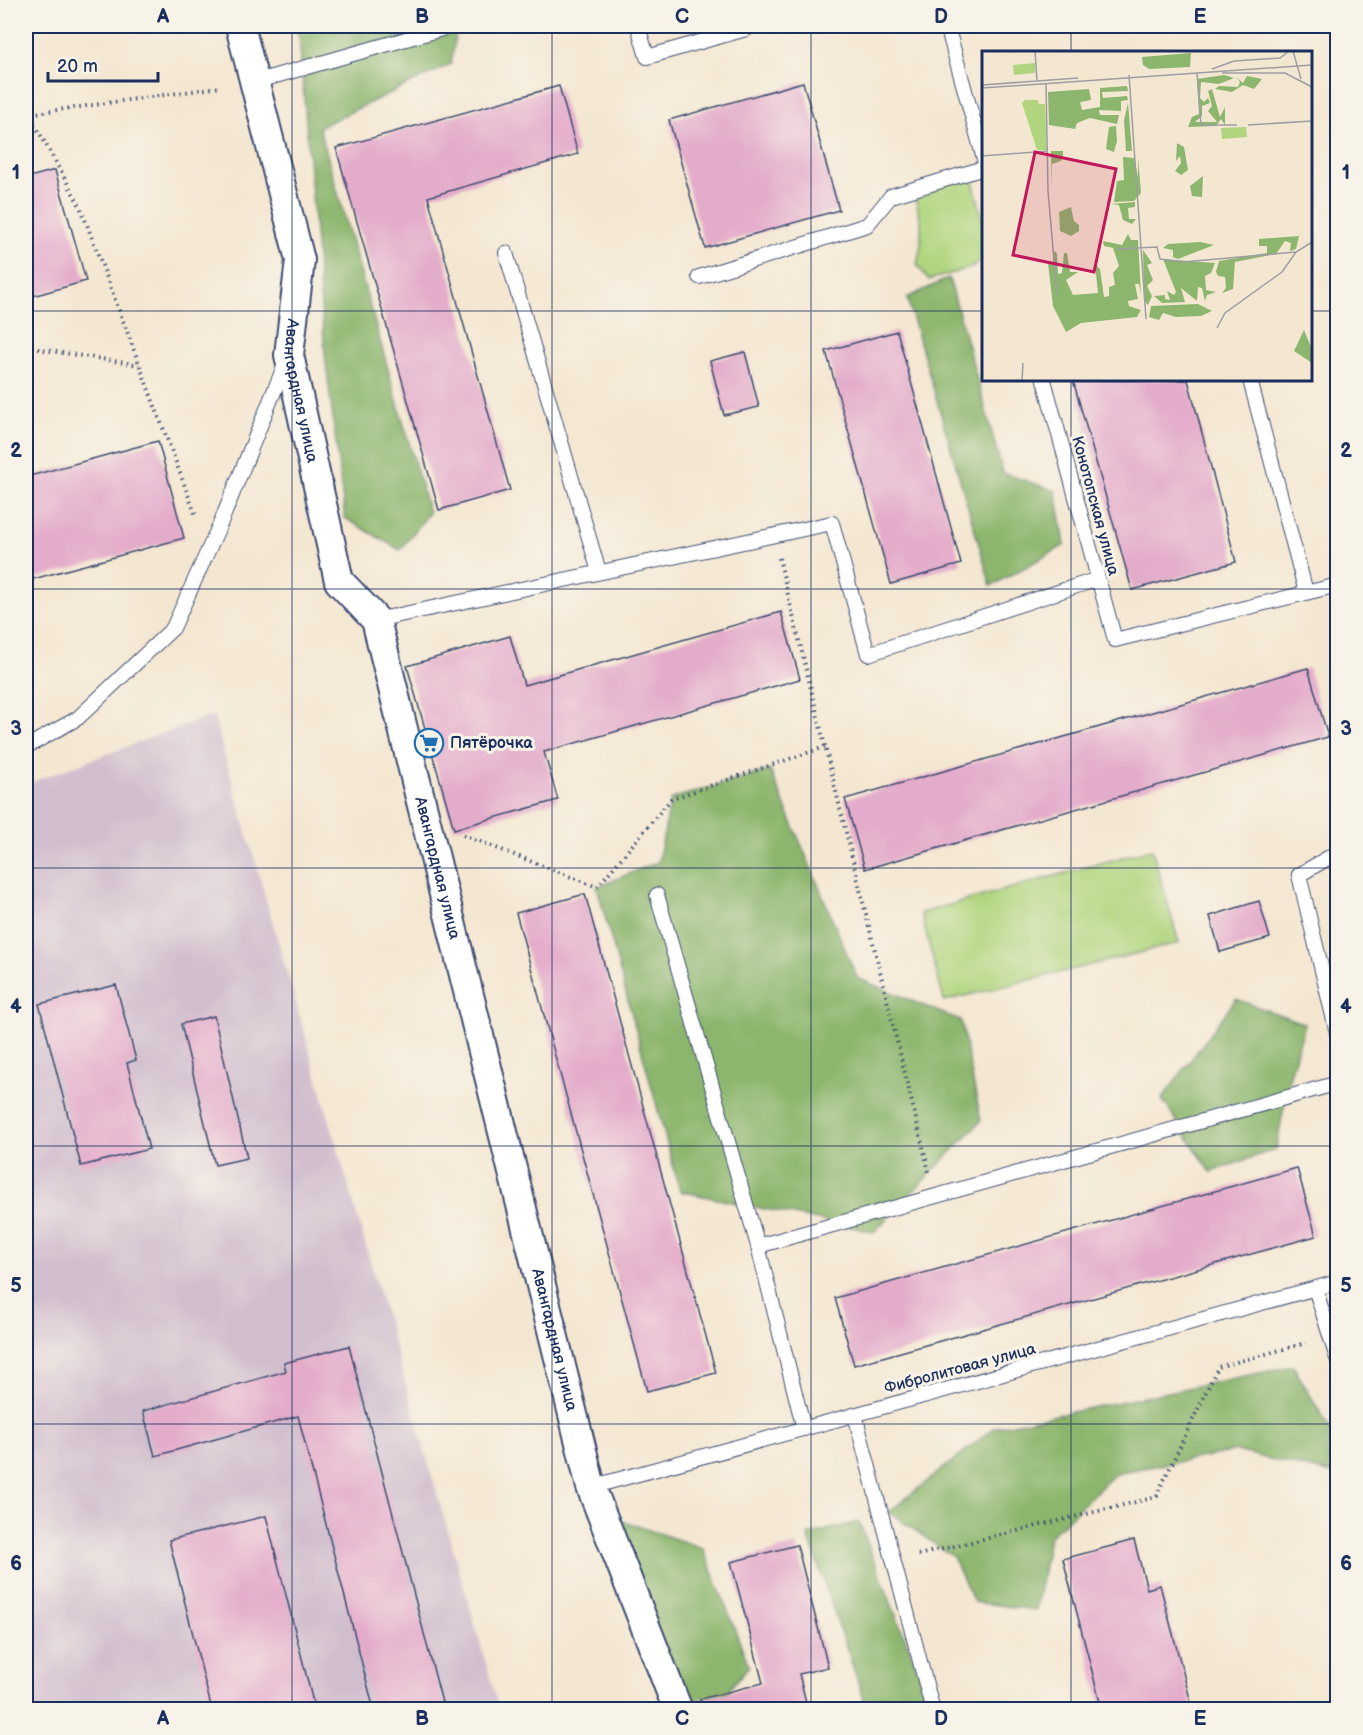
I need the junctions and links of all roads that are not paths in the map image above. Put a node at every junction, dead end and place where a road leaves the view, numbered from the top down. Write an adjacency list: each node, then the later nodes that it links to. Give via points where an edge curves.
1 (240, 26): 6 (street, Авангардная улица)
2 (452, 26): 6 (lane)
3 (638, 26): 4 (lane, via 647,57)
4 (750, 26)
5 (947, 26): 7 (lane)
6 (254, 82): 11 (street, Авангардная улица, via 300,260)
7 (982, 152)
8 (982, 169): 10 (lane, via 891,196 867,225)
9 (506, 253): 14 (lane)
10 (699, 277)
11 (289, 355): 18 (street, Авангардная улица, via 339,581); 19 (lane, via 173,628 78,718)
12 (1044, 381): 15 (lane, Конотопская улица)
13 (1250, 381): 17 (lane)
14 (599, 572): 15 (lane, via 832,523 868,654); 18 (lane)
15 (1098, 579): 17 (lane, Конотопская улица, via 1115,640)
16 (1338, 585): 17 (lane)
17 (1306, 592)
18 (376, 620): 30 (street, Авангардная улица)
19 (26, 747)
20 (1338, 852): 22 (lane, via 1299,875)
21 (657, 895): 24 (lane)
22 (1338, 1037)
23 (1338, 1083): 24 (lane)
24 (758, 1246): 29 (lane)
25 (1338, 1282): 26 (lane, Фибролитовая улица)
26 (1315, 1288): 27 (lane); 28 (lane, Фибролитовая улица)
27 (1338, 1361)
28 (855, 1415): 29 (lane, Фибролитовая улица); 31 (lane)
29 (804, 1429): 30 (lane, Фибролитовая улица)
30 (591, 1487): 32 (street, Авангардная улица)
31 (932, 1707)
32 (678, 1710)

